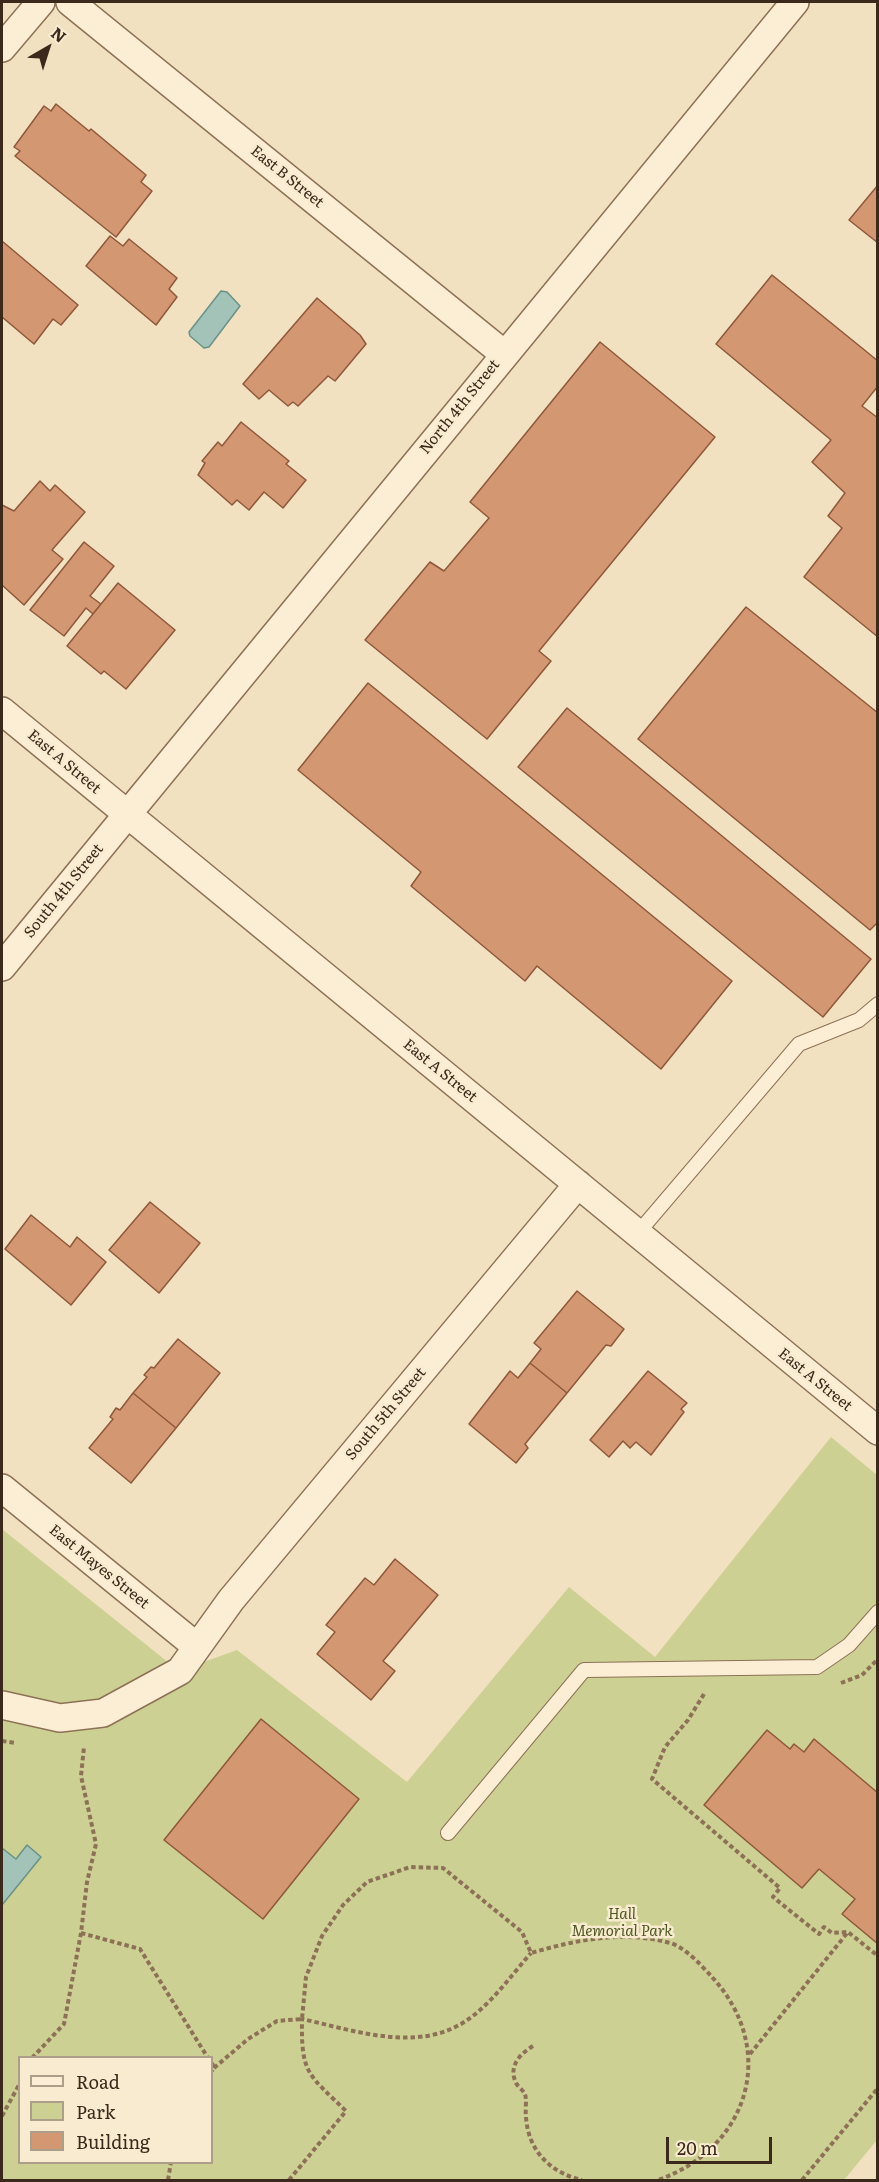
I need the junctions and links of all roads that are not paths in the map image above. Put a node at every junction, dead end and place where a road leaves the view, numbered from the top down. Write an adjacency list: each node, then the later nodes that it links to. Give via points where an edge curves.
1 (40, 2): 4 (street)
2 (70, 2): 5 (street, East B Street)
3 (795, 2): 5 (street, North 4th Street)
4 (2, 48)
5 (504, 354): 7 (street, North 4th Street)
6 (2, 711): 7 (street, East A Street)
7 (126, 813): 8 (street, South 4th Street); 10 (street, East A Street)
8 (2, 967)
9 (878, 1004): 11 (lane, via 859,1020 799,1044)
10 (578, 1184): 11 (street, East A Street); 15 (street, South 5th Street)
11 (638, 1233): 12 (street, East A Street)
12 (878, 1431)
13 (2, 1488): 15 (street, East Mayes Street)
14 (878, 1612): 17 (lane, via 849,1645 817,1667 584,1670)
15 (196, 1646): 16 (street, South 5th Street, via 180,1671 103,1713 60,1718)
16 (2, 1705)
17 (448, 1833)

